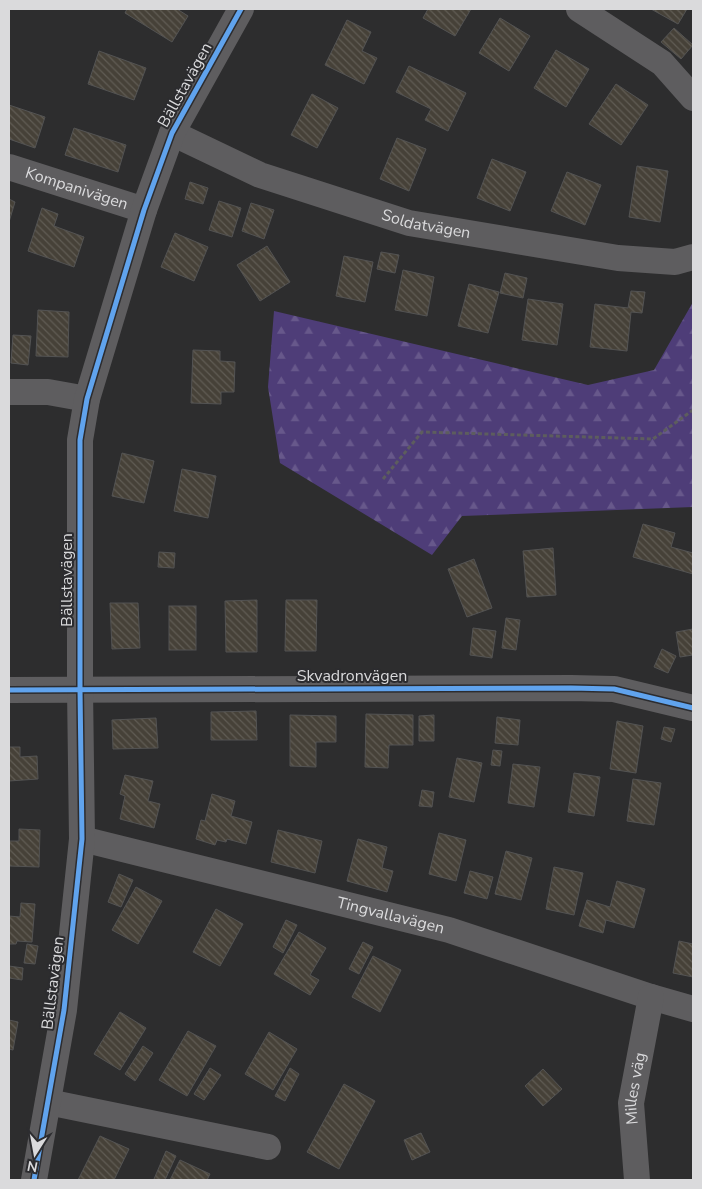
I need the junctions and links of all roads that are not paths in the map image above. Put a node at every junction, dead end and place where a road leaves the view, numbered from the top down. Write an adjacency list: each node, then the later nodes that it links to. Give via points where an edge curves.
1 (241, 9): 4 (street, Bällstavägen)
2 (579, 9): 3 (street, via 662,63)
3 (693, 98)
4 (172, 132): 6 (street, Bällstavägen); 7 (street, Soldatvägen, via 260,175 409,223 618,258 675,262)
5 (9, 167): 6 (street, Kompanivägen)
6 (144, 210): 9 (street, Bällstavägen)
7 (693, 257)
8 (9, 392): 9 (street, via 48,392)
9 (87, 399): 10 (street, Bällstavägen, via 80,440)
10 (80, 689): 11 (street, Skvadronvägen); 12 (street, Skvadronvägen, via 614,689); 13 (street, Bällstavägen)
11 (9, 690)
12 (693, 708)
13 (82, 839): 14 (street, Tingvallavägen, via 449,930); 16 (street, Bällstavägen, via 64,1010)
14 (652, 997): 15 (street, Tingvallavägen); 19 (street, Milles väg, via 631,1103)
15 (693, 1009)
16 (48, 1102): 17 (street); 18 (street, Bällstavägen)
17 (268, 1147)
18 (34, 1180)
19 (637, 1180)

